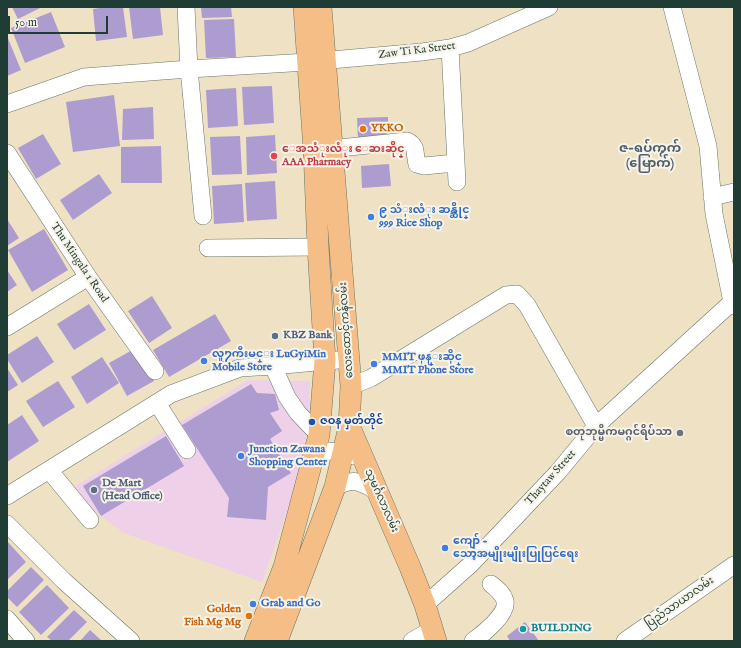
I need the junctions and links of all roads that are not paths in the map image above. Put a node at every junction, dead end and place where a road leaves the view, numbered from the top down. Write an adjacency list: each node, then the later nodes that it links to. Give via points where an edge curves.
1 (186, 7): 8 (street)
2 (304, 7): 7 (main road, လေးထောင့်ကန်လမ်း)
3 (321, 7): 7 (main road, လေးထောင့်ကန်လမ်း)
4 (549, 7): 6 (street, Zaw Ti Ka Street, via 468,43)
5 (672, 7): 15 (street, via 708,146)
6 (450, 48): 7 (street, Zaw Ti Ka Street); 12 (street)
7 (317, 61): 8 (street, Zaw Ti Ka Street); 10 (main road, လေးထောင့်ကန်လမ်း)
8 (189, 68): 9 (street, Zaw Ti Ka Street, via 84,77); 16 (street)
9 (7, 104)
10 (323, 149): 12 (street, via 407,141 414,147 417,164 424,166); 17 (main road, လေးထောင့်ကန်လမ်း); 22 (main road, လေးထောင့်ကန်လမ်း)
11 (7, 153): 19 (street, Thu Mingala 1 Road)
12 (456, 163): 13 (street)
13 (457, 182)
14 (734, 192): 15 (street)
15 (712, 197): 20 (street)
16 (203, 216)
17 (318, 247): 18 (street); 23 (main road, လေးထောင့်ကန်လမ်း)
18 (208, 248)
19 (88, 277): 21 (street); 25 (street, Thu Mingala 1 Road)
20 (733, 304): 28 (street, Thaytaw Street)
21 (7, 327)
22 (349, 358): 23 (street); 26 (main road, လေးထောင့်ကန်လမ်း)
23 (325, 361): 24 (street); 29 (main road, သုမင်္ဂလာလမ်း); 30 (main road, လေးထောင့်ကန်လမ်း)
24 (273, 366): 27 (street, via 240,368 172,394); 30 (street, via 286,397 298,414)
25 (154, 371)
26 (351, 386): 28 (street, via 371,378 506,295 517,294 527,306); 29 (main road, လေးထောင့်ကန်လမ်း)
27 (157, 403): 31 (street); 35 (street)
28 (596, 426): 43 (street, Thaytaw Street, via 558,472 471,564)
29 (349, 427): 32 (main road, လေးထောင့်ကန်လမ်း); 34 (main road, သုမင်္ဂလာလမ်း)
30 (319, 435): 33 (main road, လေးထောင့်ကန်လမ်း)
31 (187, 450)
32 (343, 452): 33 (street, via 327,451); 34 (street, via 354,456); 36 (main road, လေးထောင့်ကန်လမ်း)
33 (313, 458): 48 (main road, လေးထောင့်ကန်လမ်း, via 284,567)
34 (365, 465): 37 (main road, သုမင်္ဂလာလမ်း)
35 (49, 470): 38 (street); 39 (street)
36 (336, 486): 37 (street, via 352,481); 49 (main road, လေးထောင့်ကန်လမ်း)
37 (377, 491): 43 (main road, သုမင်္ဂလာလမ်း)
38 (7, 496)
39 (90, 520)
40 (7, 524): 47 (street, via 64,581)
41 (734, 565): 52 (street, ပြည်သာယာလမ်း)
42 (491, 584): 51 (street, via 501,592 505,605 500,616)
43 (425, 605): 45 (main road, သုမင်္ဂလာလမ်း)
44 (7, 619): 46 (street)
45 (435, 635): 50 (street)
46 (26, 641)
47 (131, 641)
48 (255, 641)
49 (278, 641)
50 (412, 641)
51 (473, 641)
52 (625, 641)

